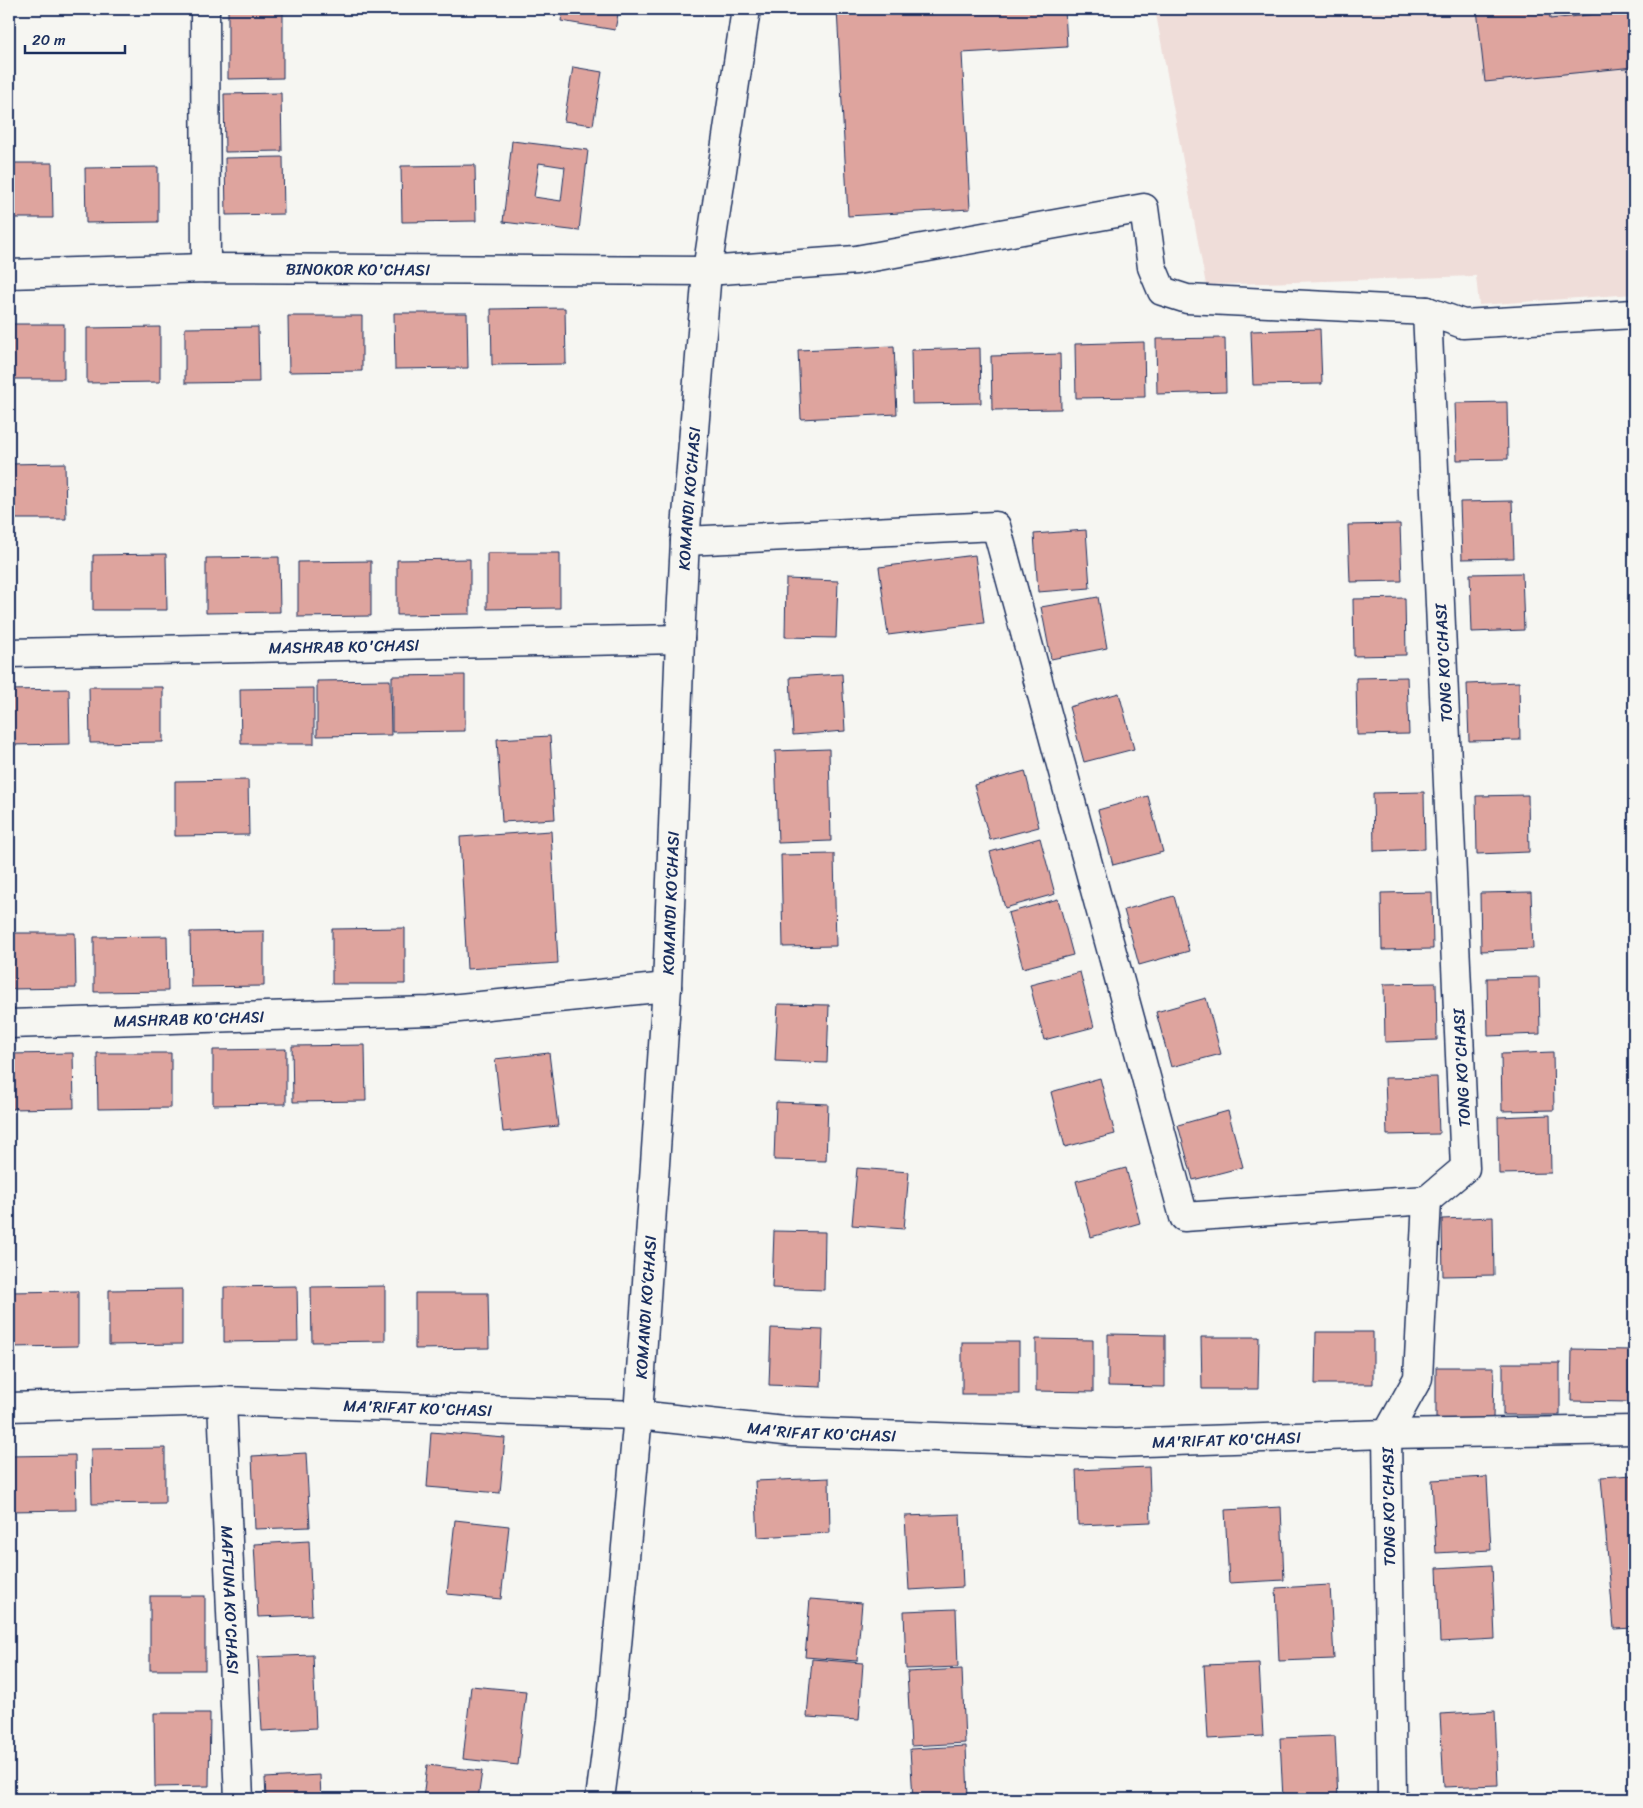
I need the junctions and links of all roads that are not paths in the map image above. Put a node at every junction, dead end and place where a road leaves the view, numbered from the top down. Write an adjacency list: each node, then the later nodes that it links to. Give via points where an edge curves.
1 (205, 9): 3 (street)
2 (746, 9): 4 (street, KOMANDI KO‘CHASI)
3 (206, 268): 4 (street, BINOKOR KO'CHASI); 5 (street, BINOKOR KO'CHASI)
4 (707, 271): 6 (street, BINOKOR KO'CHASI, via 856,260 1144,208 1152,267 1162,291 1187,299); 8 (street, KOMANDI KO‘CHASI)
5 (9, 274)
6 (1428, 312): 7 (street, via 1463,324); 13 (street, TONG KO'CHASI, via 1465,1168)
7 (1634, 314)
8 (685, 541): 9 (street, KOMANDI KO‘CHASI); 13 (street, via 996,526 1184,1217)
9 (680, 640): 10 (street, MASHRAB KO'CHASI); 11 (street, KOMANDI KO‘CHASI)
10 (9, 653)
11 (668, 987): 12 (street, MASHRAB KO'CHASI, via 430,1011); 16 (street, KOMANDI KO‘CHASI)
12 (9, 1024)
13 (1427, 1200): 18 (street, TONG KO'CHASI, via 1418,1378)
14 (222, 1401): 15 (street, MA'RIFAT KO'CHASI); 16 (street, MA'RIFAT KO'CHASI); 19 (street, MAFTUNA KO'CHASI)
15 (9, 1407)
16 (638, 1415): 18 (street, MA'RIFAT KO'CHASI, via 793,1432 1116,1442); 20 (street, KOMANDI KO‘CHASI)
17 (1634, 1430): 18 (street, MA'RIFAT KO'CHASI)
18 (1388, 1434): 21 (street, TONG KO'CHASI)
19 (239, 1799)
20 (600, 1799)
21 (1392, 1799)

